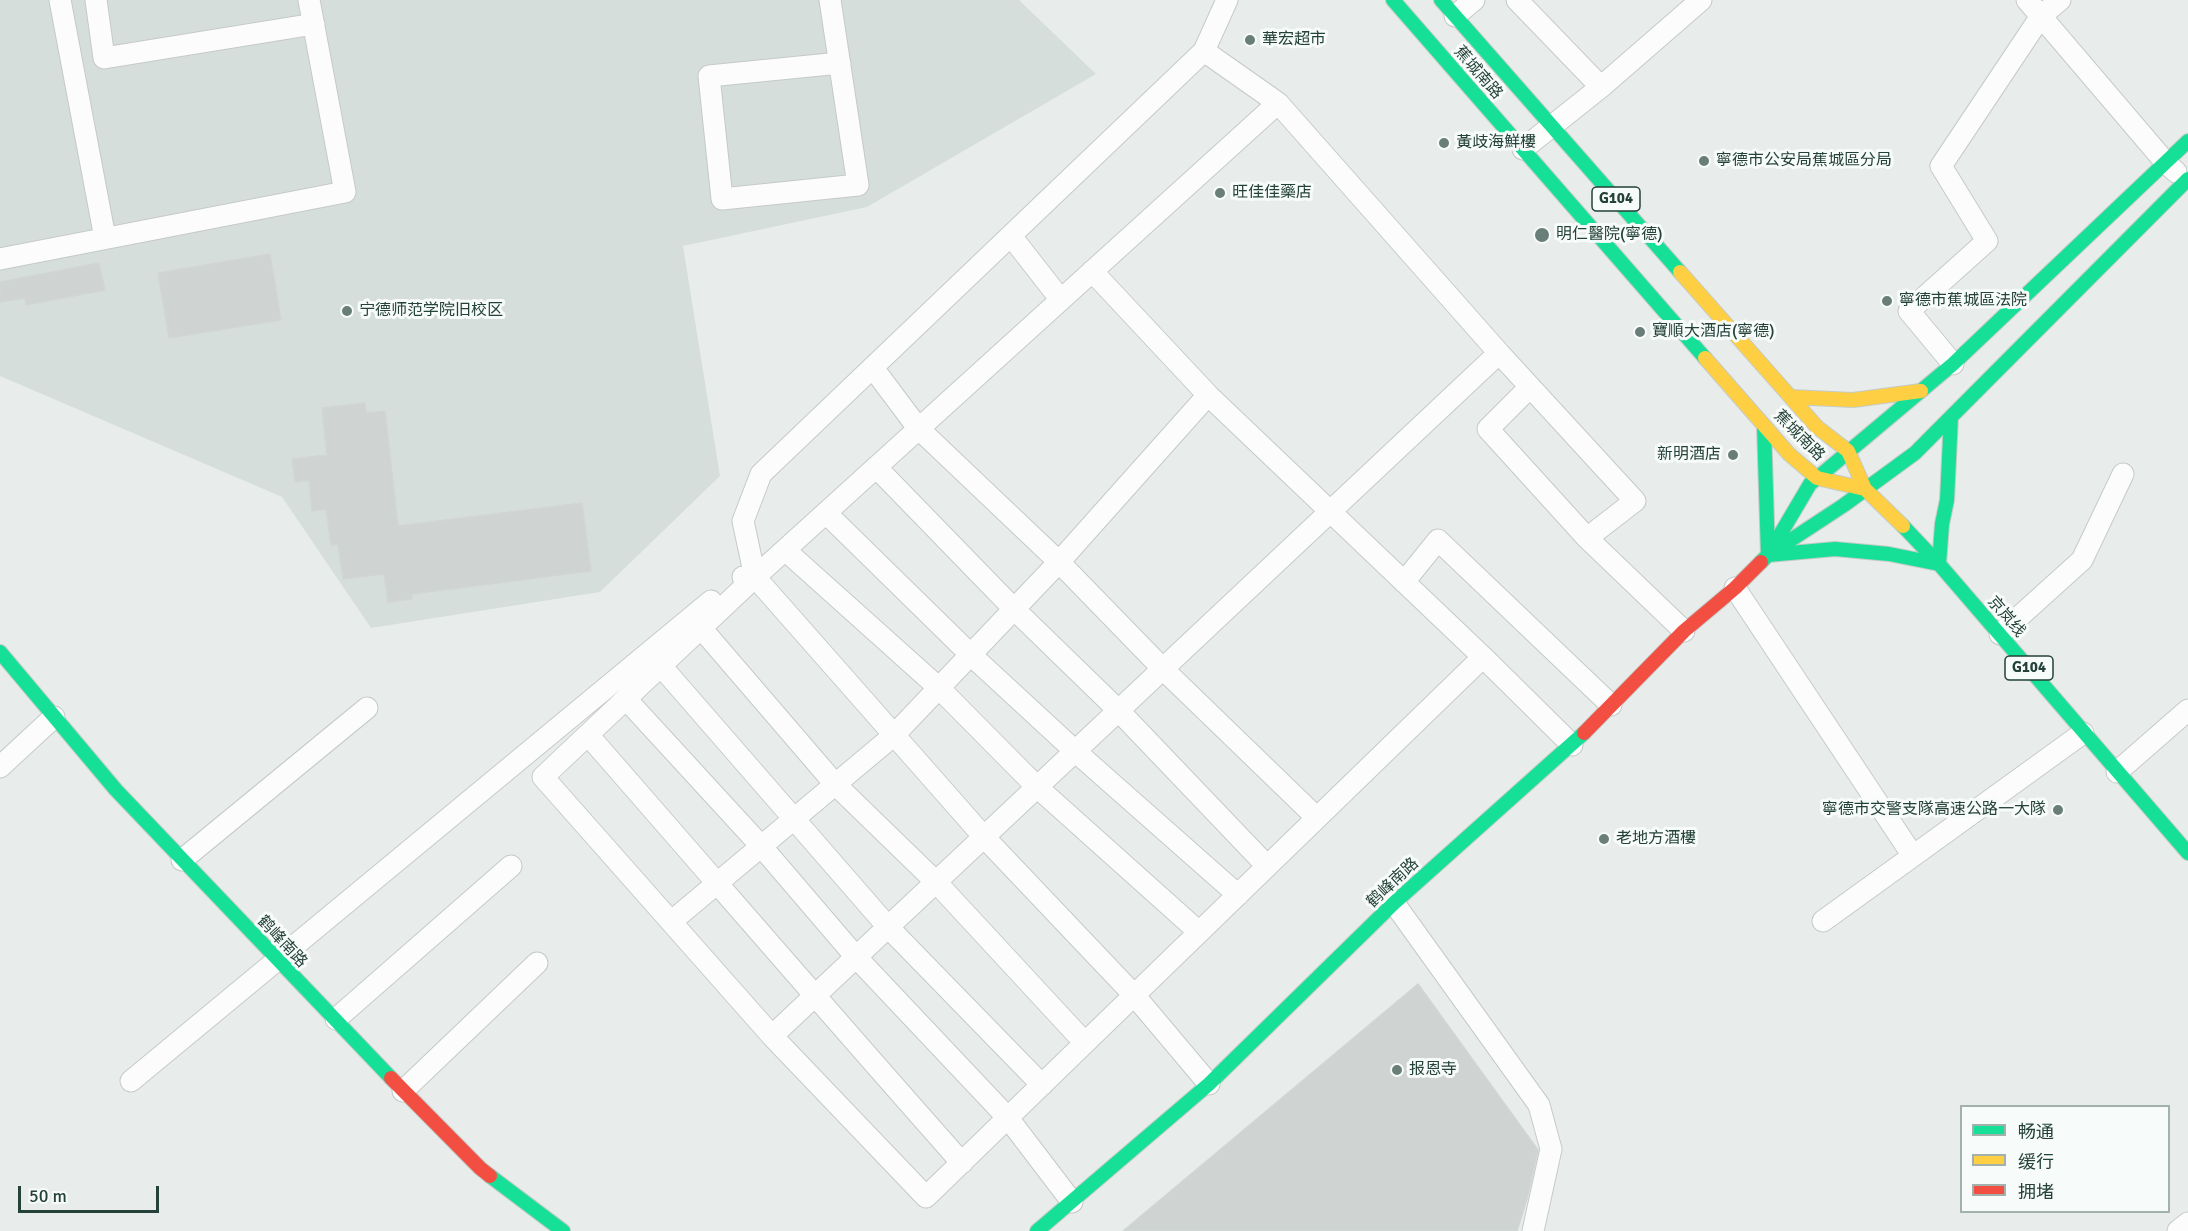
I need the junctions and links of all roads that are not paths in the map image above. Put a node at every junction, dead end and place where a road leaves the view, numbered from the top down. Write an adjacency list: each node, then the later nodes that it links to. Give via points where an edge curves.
1 (60, 0): 25 (street)
2 (96, 0): 14 (street, via 104,58)
3 (309, 0): 14 (street)
4 (830, 0): 16 (street)
5 (1227, 0): 15 (street)
6 (1393, 0): 21 (main road, 蕉城南路 / G104)
7 (1441, 0): 13 (main road, 蕉城南路 / G104)
8 (1474, 0): 13 (street)
9 (1517, 0): 17 (street)
10 (1701, 0): 17 (street)
11 (2060, 0): 12 (street)
12 (2034, 8): 22 (street); 30 (street, via 1941,166 1987,241 1909,311)
13 (1455, 16): 19 (main road, 蕉城南路 / G104)
14 (314, 24): 25 (street, via 345,192)
15 (1204, 51): 18 (street); 24 (street)
16 (840, 63): 16 (street, via 858,185 722,199 709,76)
17 (1601, 87): 19 (street)
18 (1278, 103): 27 (street); 29 (street)
19 (1552, 126): 21 (street); 35 (main road, 蕉城南路 / G104)
20 (2188, 141): 22 (main road)
21 (1523, 149): 37 (main road, 蕉城南路 / G104)
22 (2166, 163): 23 (street); 30 (main road)
23 (2187, 181): 36 (main road)
24 (1011, 236): 28 (street); 31 (street)
25 (105, 238): 26 (street)
26 (0, 259)
27 (1092, 272): 28 (street); 34 (street)
28 (1061, 300): 38 (street)
29 (1499, 353): 32 (street); 44 (street)
30 (1953, 364): 33 (main road)
31 (873, 368): 38 (street); 51 (street, via 761,474 743,520)
32 (1530, 387): 46 (street, via 1488,429); 46 (street, via 1635,501)
33 (1921, 392): 35 (main road, via 1852,400); 39 (main road)
34 (1208, 395): 44 (street); 49 (street)
35 (1791, 397): 39 (main road, 蕉城南路 / G104, via 1817,427)
36 (1951, 417): 43 (main road, via 1915,453); 50 (main road)
37 (1764, 426): 42 (main road, 蕉城南路 / G104); 48 (main road)
38 (918, 429): 40 (street); 49 (street)
39 (1848, 451): 42 (main road); 43 (main road, 蕉城南路 / G104)
40 (876, 467): 45 (street); 54 (street)
41 (2123, 474): 57 (street, via 2082,560)
42 (1817, 478): 43 (main road, 蕉城南路 / G104); 48 (main road)
43 (1864, 489): 48 (main road); 50 (main road, 京岚线 / G104)
44 (1330, 512): 52 (street); 62 (street)
45 (826, 513): 47 (street); 59 (street)
46 (1587, 538): 56 (street)
47 (785, 550): 51 (street); 63 (street)
48 (1768, 555): 50 (main road, via 1835,549); 53 (main road, 鹤峰南路)
49 (1059, 562): 54 (street); 62 (street)
50 (1939, 564): 57 (main road, 京岚线 / G104)
51 (755, 577): 55 (street); 72 (street); 97 (street, via 740,577)
52 (1404, 582): 60 (street); 65 (street, via 1438,540)
53 (1734, 588): 56 (main road, 鹤峰南路); 84 (street)
54 (1014, 609): 59 (street); 67 (street)
55 (701, 628): 61 (street); 77 (street)
56 (1684, 631): 65 (main road, 鹤峰南路)
57 (2000, 634): 70 (main road, 京岚线 / G104)
58 (0, 652): 69 (main road, 鹤峰南路)
59 (971, 655): 63 (street); 74 (street)
60 (1483, 657): 73 (street); 79 (street)
61 (661, 666): 64 (street); 80 (street)
62 (1163, 669): 67 (street); 79 (street)
63 (939, 688): 72 (street); 78 (street)
64 (626, 699): 71 (street); 82 (street)
65 (1611, 705): 73 (main road, 鹤峰南路)
66 (367, 708): 85 (street)
67 (1118, 710): 74 (street); 87 (street)
68 (2188, 710): 76 (street)
69 (54, 717): 75 (street); 85 (main road, 鹤峰南路)
70 (2084, 733): 76 (main road, 京岚线 / G104); 84 (street)
71 (588, 735): 89 (street); 92 (street, via 543,777)
72 (893, 736): 77 (street); 81 (street)
73 (1572, 745): 91 (main road, 鹤峰南路)
74 (1075, 751): 78 (street); 90 (street)
75 (0, 767)
76 (2117, 772): 83 (main road, 京岚线 / G104)
77 (835, 784): 80 (street); 88 (street)
78 (1037, 787): 81 (street); 95 (street)
79 (1317, 818): 87 (street)
80 (794, 819): 82 (street); 94 (street)
81 (984, 837): 88 (street); 99 (street)
82 (761, 846): 89 (street); 96 (street)
83 (2188, 853)
84 (1913, 856): 93 (street)
85 (182, 860): 97 (main road, 鹤峰南路)
86 (512, 866): 101 (street)
87 (1267, 866): 90 (street)
88 (936, 882): 94 (street); 103 (street)
89 (717, 883): 92 (street); 100 (street)
90 (1238, 895): 95 (street)
91 (1394, 903): 105 (main road, 鹤峰南路); 114 (street, via 1539,1105 1551,1149)
92 (672, 921): 102 (street)
93 (1823, 921)
94 (888, 927): 96 (street); 106 (street)
95 (1200, 932): 99 (street)
96 (856, 957): 100 (street); 108 (street)
97 (276, 960): 101 (main road, 鹤峰南路); 104 (street)
98 (537, 963): 107 (street)
99 (1134, 995): 103 (street); 105 (street)
100 (813, 996): 102 (street); 109 (street)
101 (336, 1019): 107 (main road, 鹤峰南路)
102 (772, 1036): 109 (street, via 926,1197)
103 (1085, 1043): 106 (street)
104 (131, 1081)
105 (1209, 1084): 110 (main road, 鹤峰南路)
106 (1042, 1085): 108 (street)
107 (403, 1091): 112 (main road, 鹤峰南路, via 480,1168)
108 (1008, 1118): 109 (street); 110 (street)
109 (962, 1163)
110 (1072, 1202): 113 (main road, 鹤峰南路)
111 (2188, 1223): 115 (street)
112 (563, 1231)
113 (1037, 1231)
114 (1533, 1231)
115 (2178, 1231)

